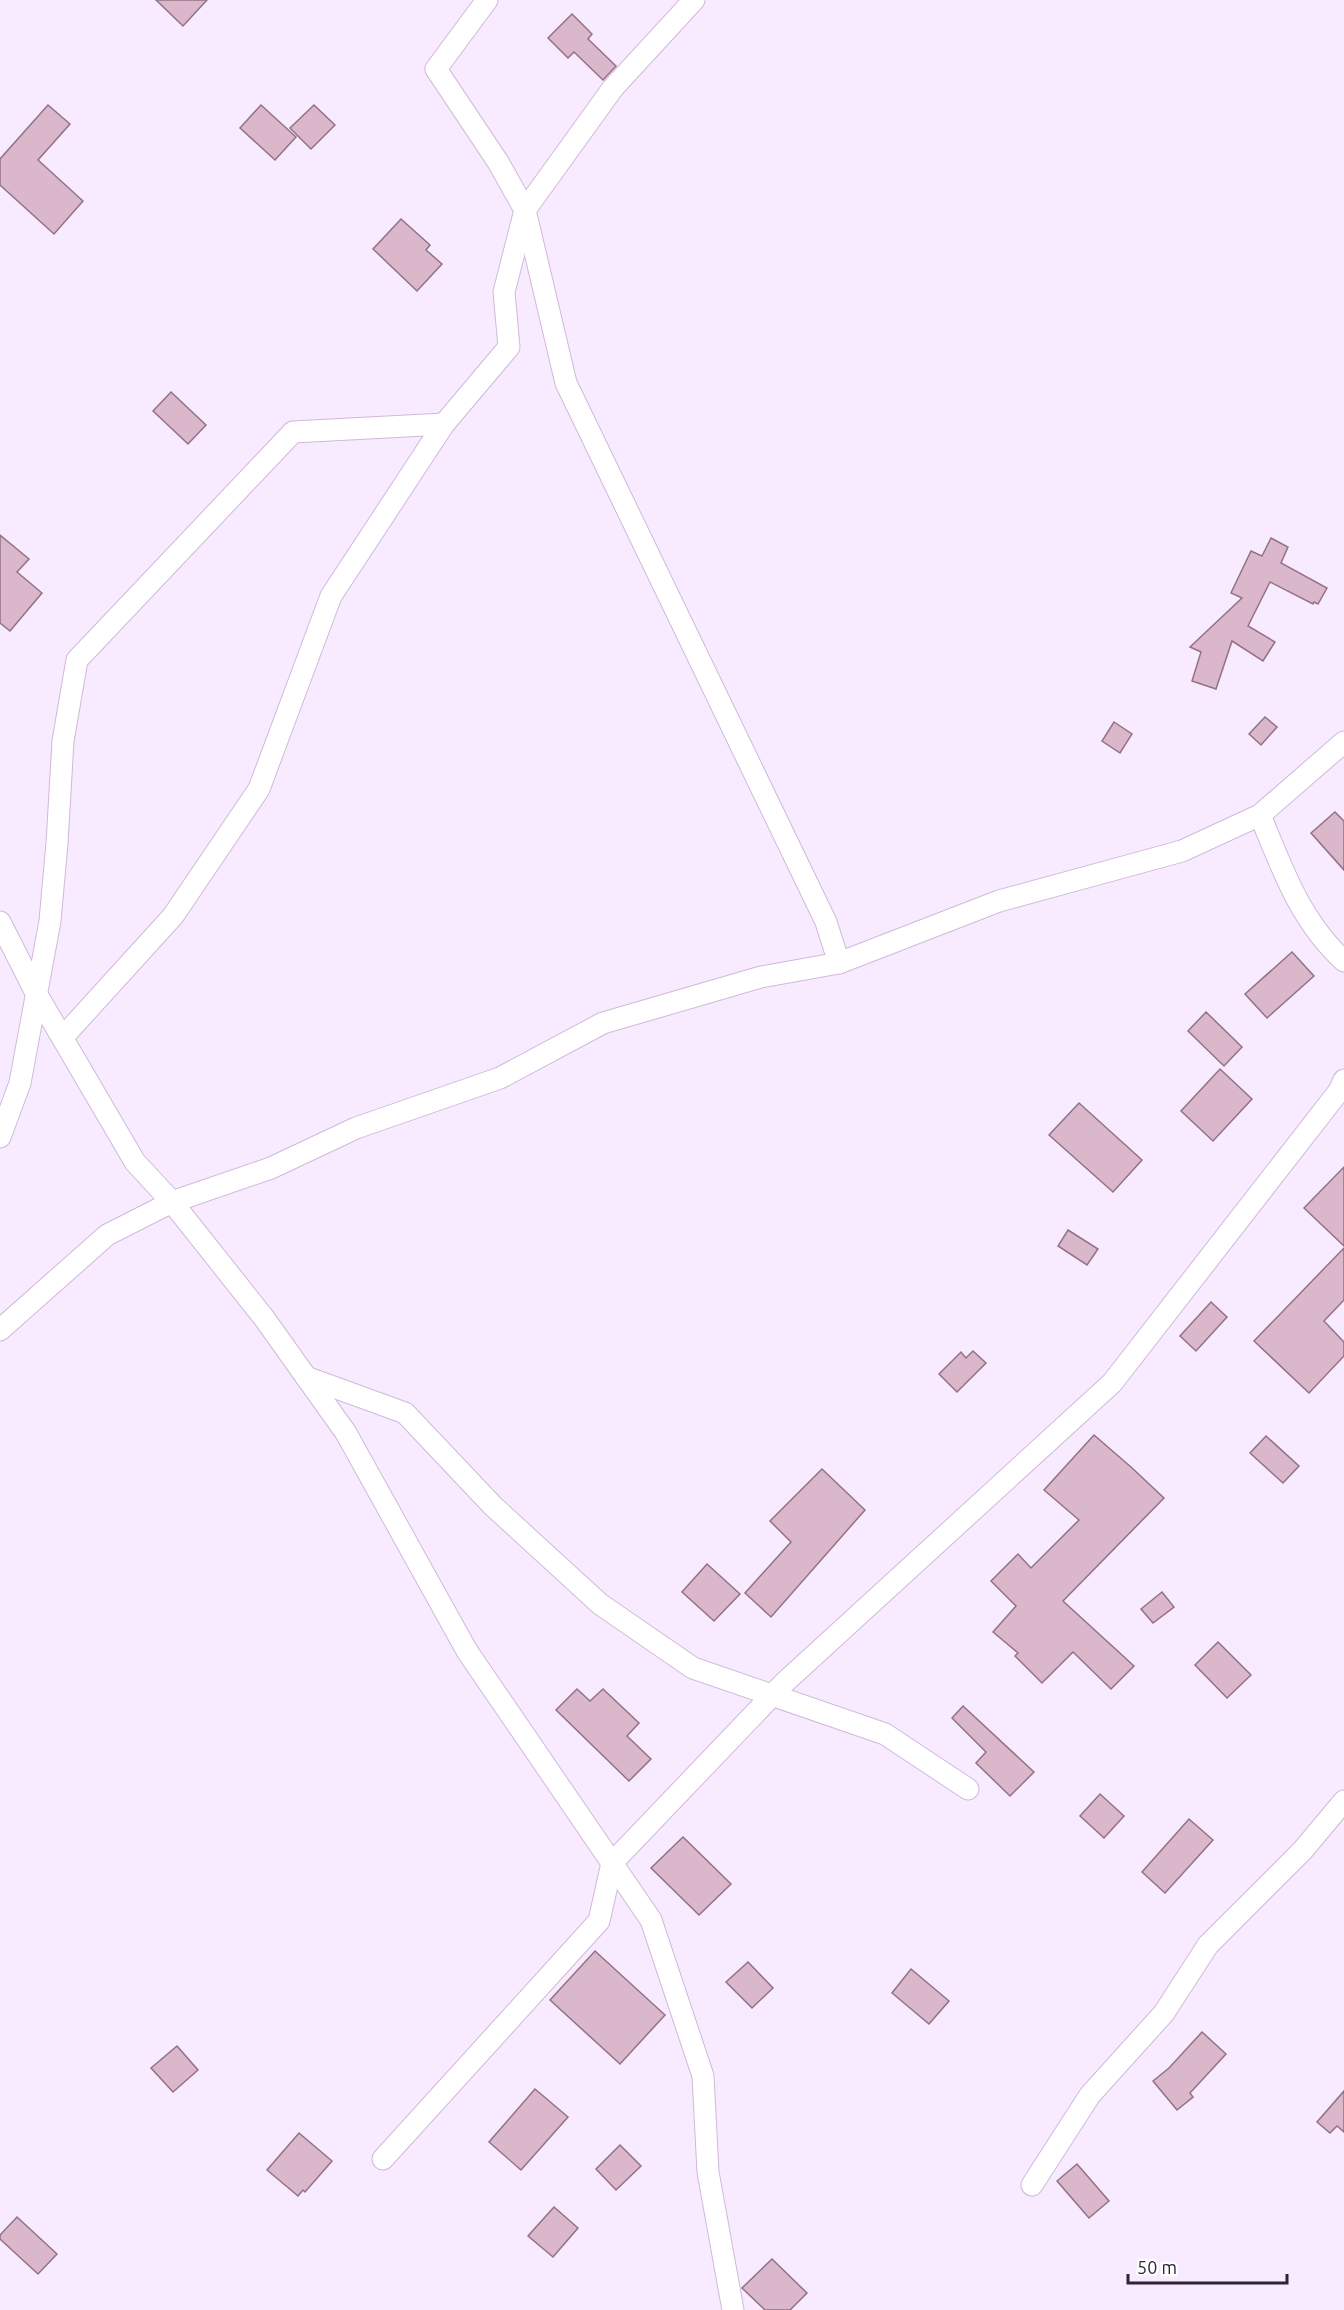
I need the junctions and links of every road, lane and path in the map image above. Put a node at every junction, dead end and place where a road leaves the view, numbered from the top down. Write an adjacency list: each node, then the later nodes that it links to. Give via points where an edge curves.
1 (487, 0): 3 (street, via 435,69 498,162)
2 (694, 0): 3 (street, via 613,88)
3 (525, 210): 4 (street, via 504,292 509,347); 9 (street, via 566,383 826,922)
4 (444, 424): 10 (street, via 293,432 77,660 63,741 50,921); 11 (street, via 331,596 259,789 173,916)
5 (1344, 742): 6 (street)
6 (1260, 815): 8 (street, via 1307,919); 9 (street, via 1182,851 999,901)
7 (0, 922): 10 (street)
8 (1344, 961)
9 (839, 963): 14 (street, via 761,977 603,1023 500,1078 356,1128 271,1168)
10 (36, 993): 11 (street); 13 (street, via 20,1083)
11 (63, 1037): 14 (street, via 135,1162)
12 (1344, 1080): 17 (street, via 1340,1091 1112,1383)
13 (0, 1137)
14 (172, 1202): 15 (street, via 107,1235); 16 (street)
15 (0, 1330)
16 (306, 1377): 17 (street, via 405,1413 493,1506 600,1604 693,1668); 20 (street, via 346,1433 467,1651)
17 (772, 1694): 18 (street, via 885,1734); 20 (street)
18 (968, 1789)
19 (1344, 1801): 22 (street, via 1303,1850 1208,1945 1164,2013 1090,2095)
20 (612, 1863): 21 (street, via 600,1921); 23 (street, via 651,1920 703,2076 708,2172)
21 (383, 2159)
22 (1032, 2185)
23 (734, 2310)

